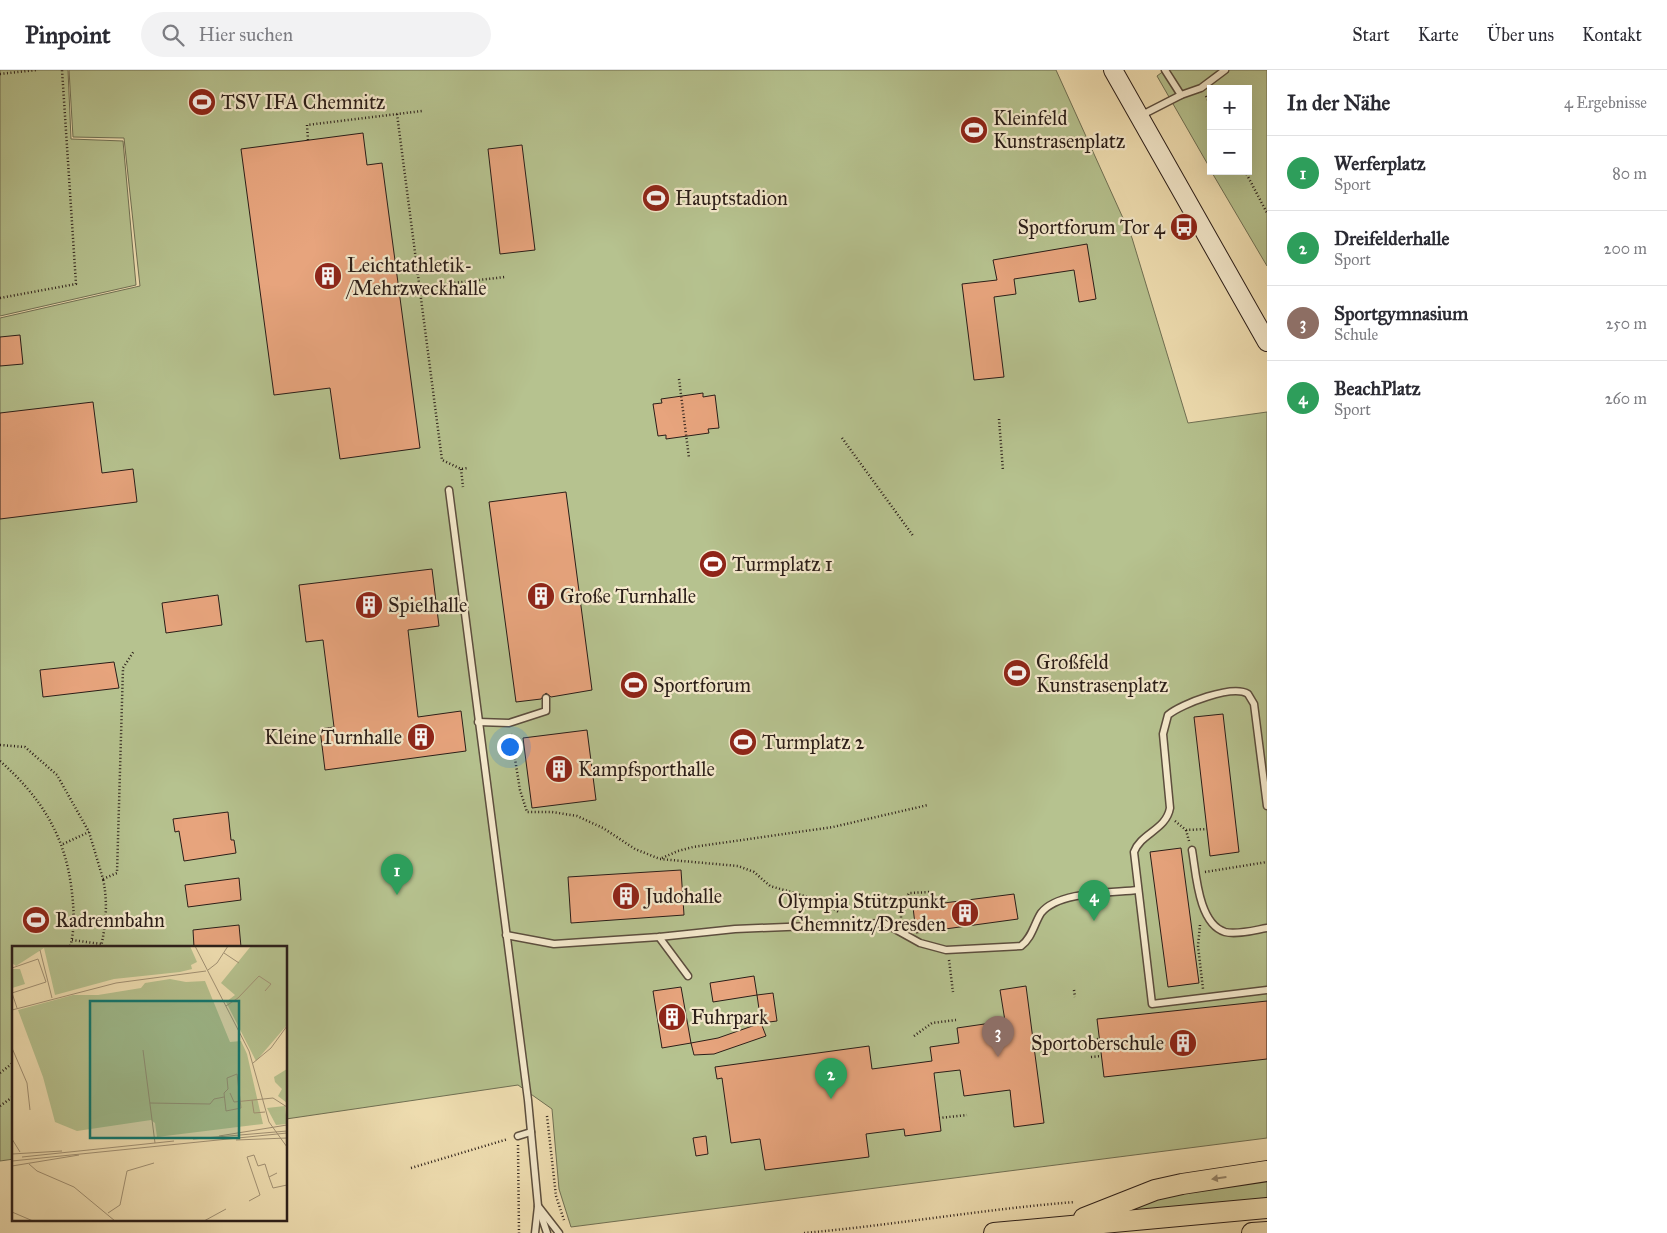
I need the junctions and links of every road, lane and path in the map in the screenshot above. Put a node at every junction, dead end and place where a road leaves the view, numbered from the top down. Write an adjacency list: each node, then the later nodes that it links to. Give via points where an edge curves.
1 (36, 70): 6 (path)
2 (62, 70): 16 (path, via 76,284)
3 (1113, 70): 10 (main road)
4 (1165, 70): 7 (lane)
5 (1225, 70): 7 (lane, via 1201,88)
6 (0, 74)
7 (1181, 95): 10 (lane)
8 (422, 111): 9 (path)
9 (397, 114): 11 (path, via 307,124); 23 (path, via 442,460)
10 (1139, 117): 17 (main road)
11 (308, 140)
12 (1247, 175): 13 (path)
13 (1267, 213)
14 (505, 277): 15 (path)
15 (444, 284)
16 (0, 298)
17 (1267, 342)
18 (679, 379): 21 (path)
19 (999, 419): 24 (path)
20 (842, 438): 27 (path)
21 (689, 458)
22 (468, 468): 23 (path)
23 (461, 469): 25 (path)
24 (1003, 471)
25 (463, 487)
26 (449, 490): 30 (lane)
27 (914, 537)
28 (134, 651): 44 (path, via 123,668 118,873)
29 (546, 698): 31 (lane, via 546,711)
30 (478, 722): 31 (lane); 50 (lane)
31 (509, 723): 41 (path, via 526,812 576,816)
32 (0, 745): 38 (path, via 25,748 57,775)
33 (0, 761): 39 (path, via 34,796)
34 (928, 805): 41 (path, via 833,827 685,849)
35 (1267, 806): 36 (lane, via 1254,704 1248,694 1237,691 1184,705 1168,716 1163,734)
36 (1169, 816): 37 (path, via 1186,830); 45 (lane, via 1136,846 1134,859)
37 (1207, 829)
38 (89, 832): 39 (path); 44 (path)
39 (63, 845): 52 (path, via 74,914)
40 (1192, 850): 43 (lane)
41 (660, 859): 47 (path, via 738,866 754,872 770,886 822,901)
42 (1267, 862): 43 (path)
43 (1196, 872): 48 (lane, via 1201,906 1218,928 1231,933)
44 (103, 879): 53 (path, via 107,896)
45 (1138, 890): 49 (lane, via 1055,901 1041,914 1027,942 1021,946 946,950 920,943); 62 (lane, via 1152,1004)
46 (930, 892): 49 (path, via 909,893 901,908)
47 (856, 923): 49 (lane, via 884,922); 51 (lane, via 735,929)
48 (1267, 928)
49 (902, 933)
50 (506, 935): 51 (lane, via 554,944); 78 (lane)
51 (659, 937): 57 (lane)
52 (72, 940): 53 (path); 54 (path)
53 (101, 945)
54 (70, 946)
55 (1198, 946): 62 (path)
56 (949, 954): 60 (path)
57 (688, 976)
58 (1074, 990): 61 (path)
59 (1267, 990): 62 (lane)
60 (953, 992)
61 (1075, 997)
62 (1204, 998)
63 (956, 1020): 64 (path, via 932,1023)
64 (914, 1036)
65 (1100, 1039): 66 (path)
66 (1090, 1040)
67 (1045, 1053): 68 (path)
68 (1049, 1053)
69 (1101, 1056): 70 (path)
70 (1091, 1057)
71 (12, 1064): 72 (path)
72 (0, 1073)
73 (12, 1097): 74 (path)
74 (0, 1106)
75 (967, 1115): 77 (path)
76 (547, 1116): 85 (path, via 556,1196)
77 (940, 1118)
78 (531, 1132): 79 (lane); 83 (lane)
79 (518, 1136): 80 (path); 88 (path)
80 (411, 1168)
81 (1267, 1171): 86 (main road, one-way to 86, via 1155,1190)
82 (1082, 1201): 92 (path)
83 (538, 1206): 89 (lane); 90 (lane); 91 (lane)
84 (1267, 1208): 86 (main road)
85 (567, 1227)
86 (1058, 1227): 93 (main road)
87 (1267, 1232): 94 (main road)
88 (519, 1233)
89 (535, 1233)
90 (547, 1233)
91 (559, 1233)
92 (804, 1233)
93 (994, 1233)
94 (1252, 1233)

